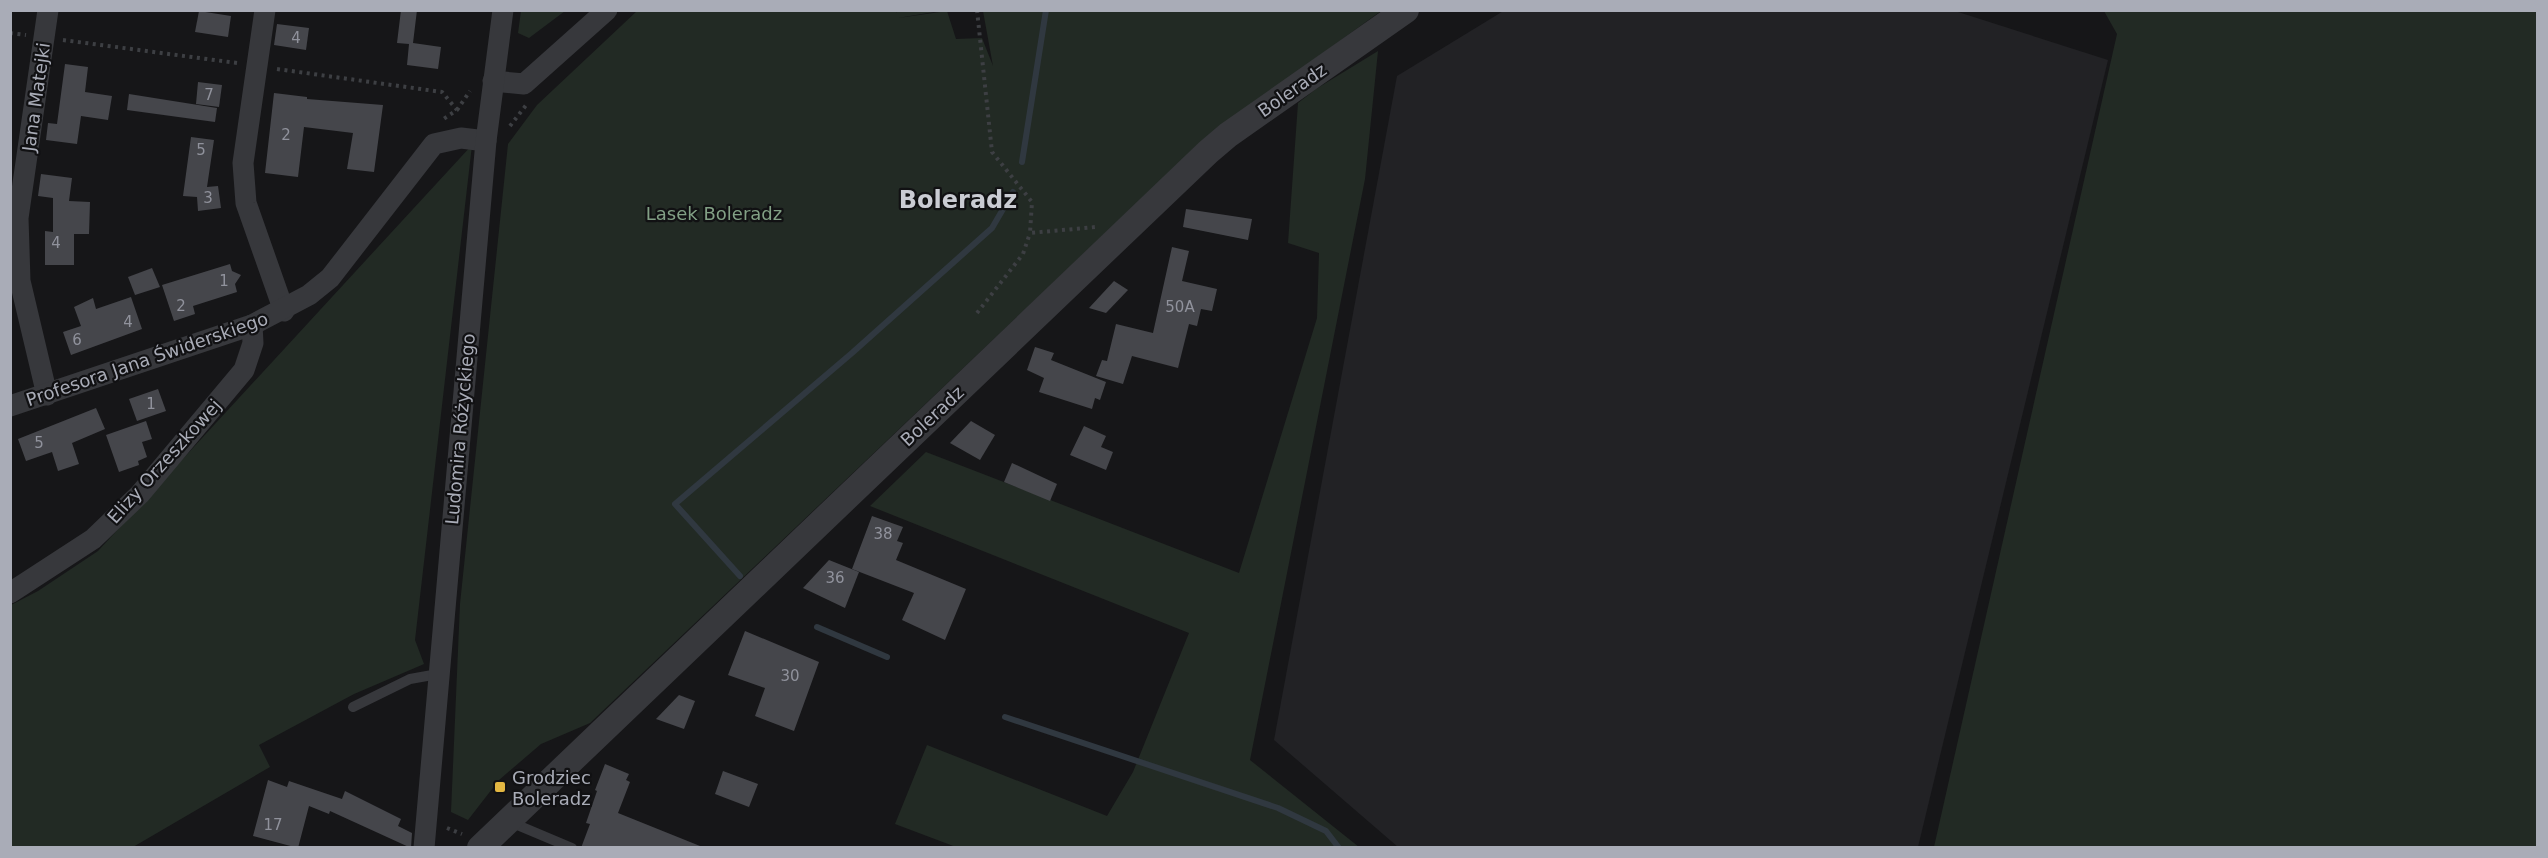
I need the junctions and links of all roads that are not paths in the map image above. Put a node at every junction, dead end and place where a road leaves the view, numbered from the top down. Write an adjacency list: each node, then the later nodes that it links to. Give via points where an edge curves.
1 (48, 10): 10 (street, Jana Matejki, via 18,218 20,282)
2 (265, 10): 8 (street, via 267,67 243,163 246,203)
3 (503, 10): 6 (street, Ludomira Różyckiego)
4 (608, 10): 6 (street, via 524,84)
5 (1406, 10): 15 (street, Boleradz, via 1228,135)
6 (493, 81): 7 (street, Ludomira Różyckiego)
7 (486, 141): 8 (street, via 461,138 434,144 330,278); 13 (street, Ludomira Różyckiego)
8 (284, 311): 9 (street, Profesora Jana Świderskiego)
9 (252, 325): 10 (street, Profesora Jana Świderskiego); 12 (street, Elizy Orzeszkowej, via 253,343 244,370 140,494 93,539)
10 (47, 395): 11 (street, Profesora Jana Świderskiego)
11 (10, 406)
12 (10, 593)
13 (438, 674): 14 (lane, via 410,679); 17 (street, Ludomira Różyckiego)
14 (353, 707)
15 (507, 821): 16 (street, Boleradz); 18 (lane)
16 (472, 841)
17 (424, 848)
18 (572, 848)

